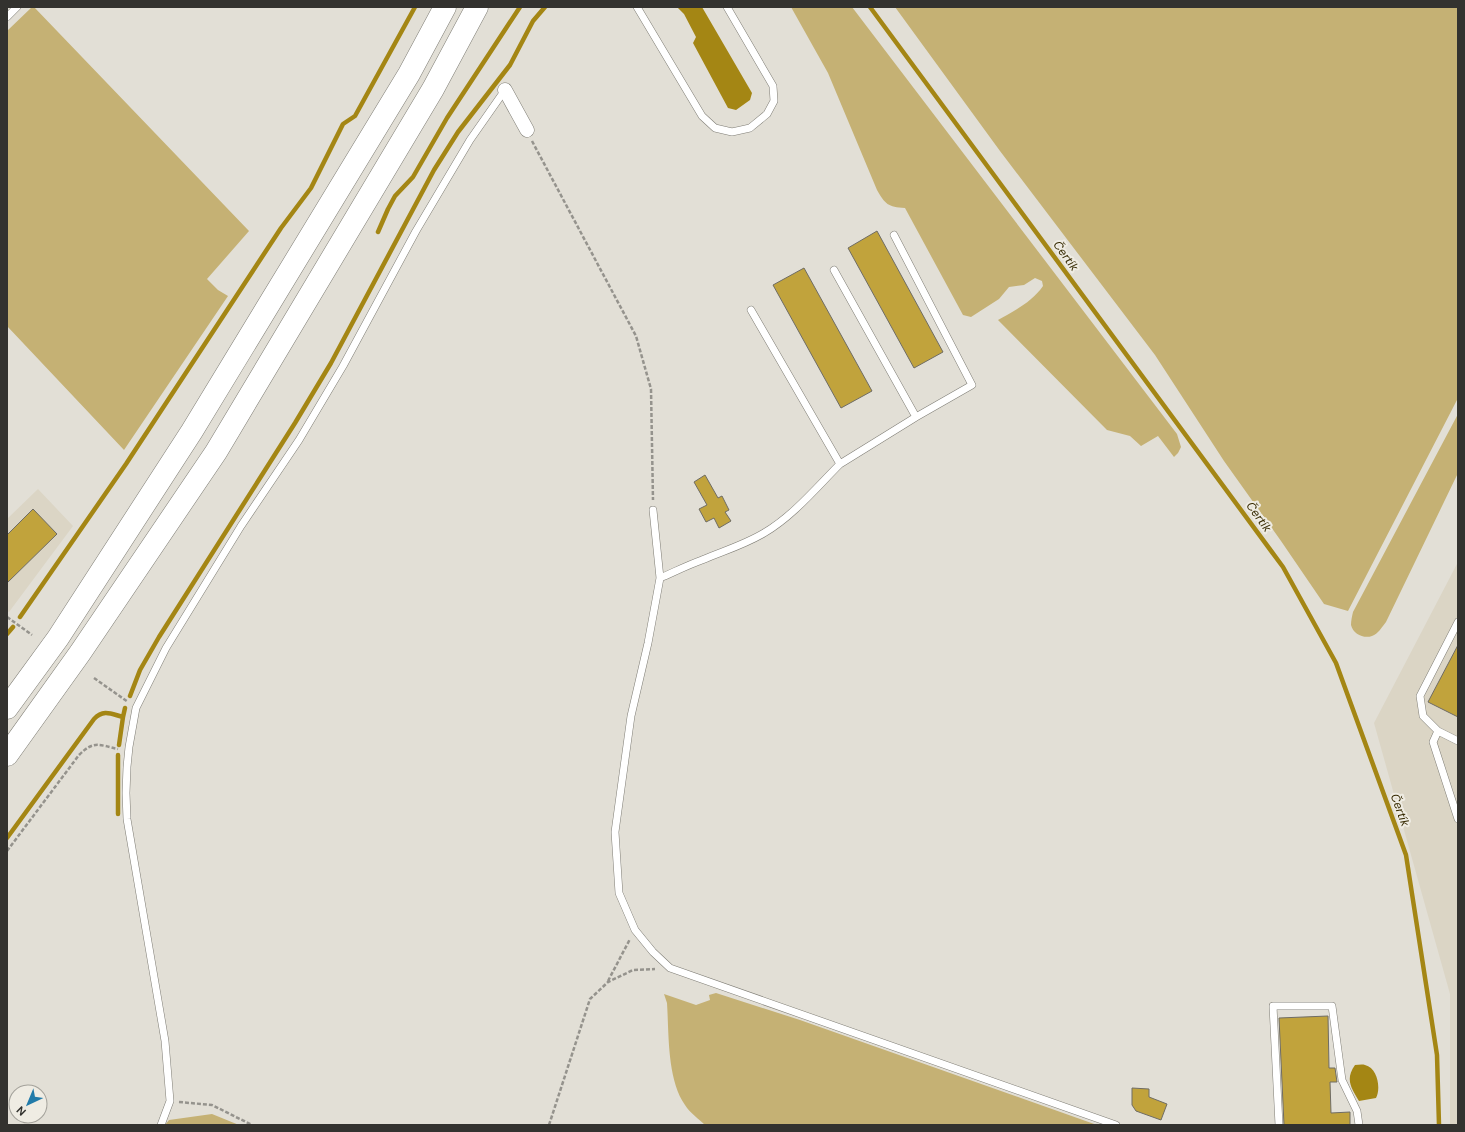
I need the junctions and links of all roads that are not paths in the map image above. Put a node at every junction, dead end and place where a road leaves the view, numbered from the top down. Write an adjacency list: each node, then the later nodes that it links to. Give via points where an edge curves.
1 (16, 7): 6 (lane)
2 (445, 7): 17 (highway, via 409,74 192,431 58,638)
3 (477, 7): 20 (highway, via 433,89 216,452 75,660)
4 (638, 7): 5 (lane, via 702,116 715,128 732,132 750,128 767,114 774,102 773,86)
5 (727, 7)
6 (7, 17)
7 (506, 90): 8 (street); 22 (lane, via 470,140 416,231 343,366 299,440 241,526 166,648 136,708 128,751 127,819 166,1041 170,1101)
8 (527, 130)
9 (894, 235): 12 (lane, via 972,385)
10 (834, 270): 12 (lane)
11 (751, 310): 13 (lane)
12 (916, 417): 13 (lane)
13 (840, 464): 15 (lane, via 784,519 764,533)
14 (653, 510): 15 (lane)
15 (660, 578): 23 (lane, via 631,716 615,832 619,892 635,930 653,952 670,968)
16 (1458, 622): 18 (lane, via 1420,696 1423,716)
17 (7, 708)
18 (1438, 731): 19 (lane); 21 (lane, via 1433,742)
19 (1458, 741)
20 (7, 755)
21 (1458, 819)
22 (161, 1125)
23 (1116, 1125)
24 (1278, 1125): 25 (lane, via 1273,1006 1332,1006 1342,1080 1357,1111)
25 (1359, 1125)

